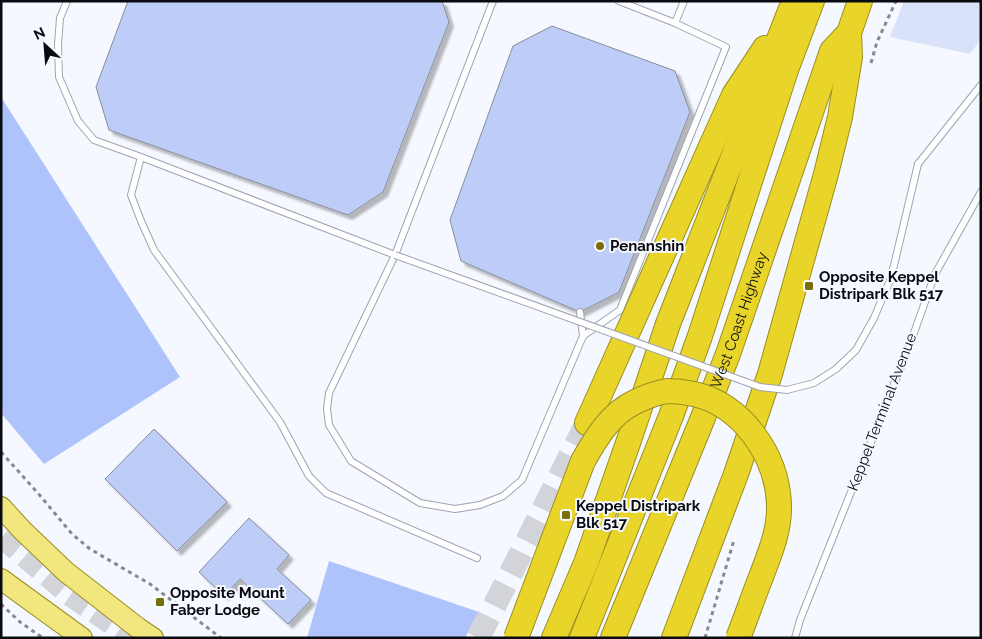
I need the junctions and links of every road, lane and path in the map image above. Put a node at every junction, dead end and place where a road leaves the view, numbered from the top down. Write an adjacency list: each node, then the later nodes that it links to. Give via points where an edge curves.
1 (68, 1): 11 (lane, via 60,18 59,77 78,121 94,140)
2 (493, 1): 13 (lane)
3 (684, 1): 8 (lane)
4 (812, 1): 22 (highway, West Coast Highway, via 786,70 672,416)
5 (860, 1): 9 (highway, West Coast Highway)
6 (621, 2): 8 (lane)
7 (792, 6): 16 (highway, via 734,95); 29 (highway, via 668,324 589,554)
8 (675, 23): 15 (lane, via 726,47 620,310)
9 (849, 33): 23 (highway, West Coast Highway, via 832,51 728,354); 30 (highway, via 850,57 840,117 773,365 733,483)
10 (981, 85): 13 (lane, bridge, via 918,164 891,278 874,318 856,350 836,369 814,383 788,390 760,387)
11 (141, 157): 13 (lane); 19 (lane, via 131,195 154,250 280,422 309,476 326,494)
12 (981, 192): 32 (lane, Keppel Terminal Avenue, via 935,274)
13 (395, 255): 15 (lane, via 329,393 327,409 329,424 351,461 420,503 455,508 480,505 503,496 522,480)
14 (580, 312): 15 (lane)
15 (584, 336)
16 (586, 423)
17 (1, 452): 27 (path, via 72,534 90,549 150,584)
18 (1, 507): 26 (main road, via 66,572)
19 (477, 558)
20 (1, 579): 25 (main road)
21 (1, 604): 24 (path)
22 (583, 635)
23 (613, 636)
24 (43, 638)
25 (82, 638)
26 (153, 638)
27 (221, 638)
28 (516, 638): 31 (highway, bridge, via 583,461 595,440 617,414 633,402 668,391 706,397 722,405 749,429 771,465 779,503 775,539)
29 (554, 638)
30 (674, 638)
31 (738, 638)
32 (795, 638)

